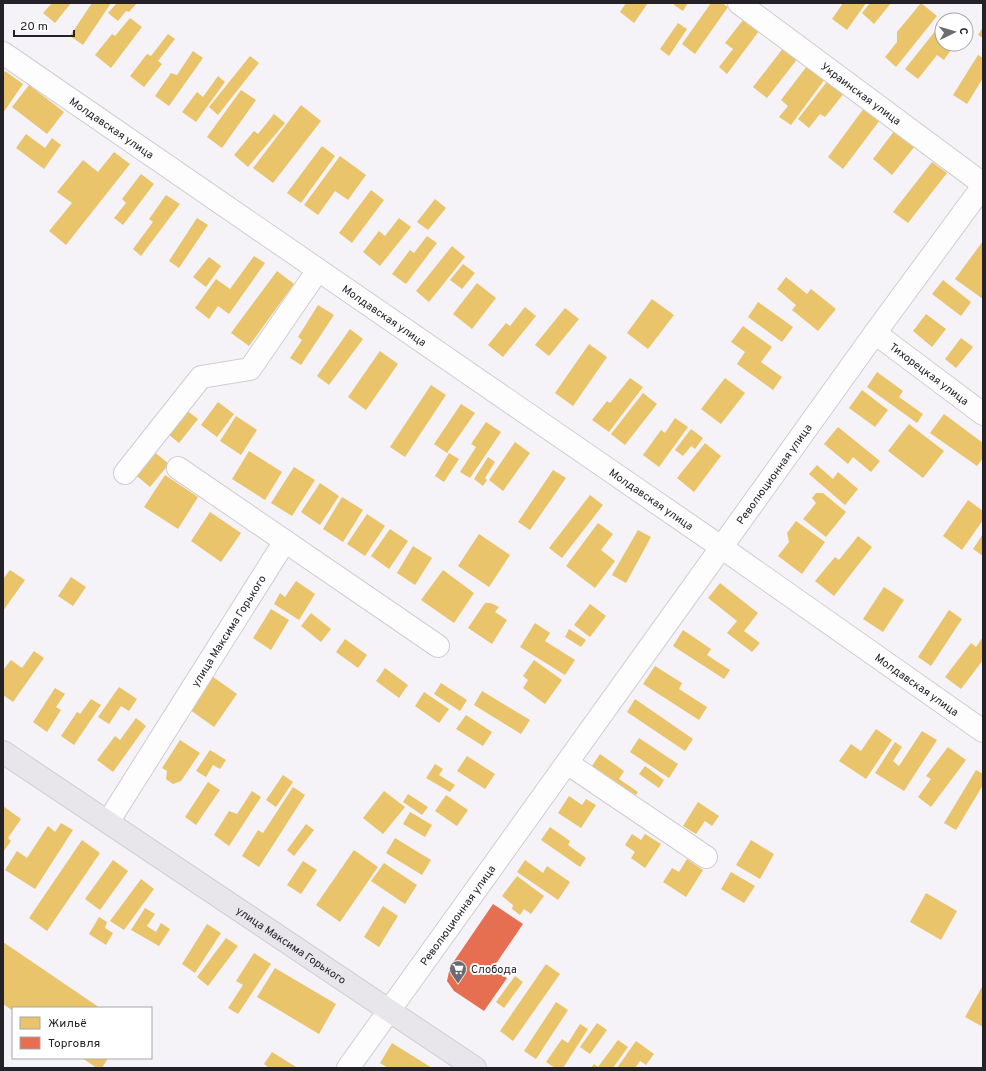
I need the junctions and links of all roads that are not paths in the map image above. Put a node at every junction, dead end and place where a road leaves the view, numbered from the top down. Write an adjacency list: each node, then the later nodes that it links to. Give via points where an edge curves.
1 (739, 3): 3 (street, Украинская улица)
2 (3, 53): 4 (street, Молдавская улица)
3 (983, 185): 5 (street, Революционная улица)
4 (318, 270): 8 (street, via 250,369 201,378); 10 (street, Молдавская улица)
5 (875, 333): 6 (street, Тихорецкая улица); 10 (street, Революционная улица)
6 (983, 414)
7 (178, 468): 9 (street)
8 (125, 472)
9 (285, 541): 11 (street); 15 (street, улица Максима Горького)
10 (721, 547): 12 (street, Молдавская улица); 14 (street, Революционная улица)
11 (438, 646)
12 (983, 731)
13 (3, 752): 15 (main road, улица Максима Горького)
14 (567, 763): 16 (street); 17 (street, Революционная улица)
15 (108, 822): 17 (main road, улица Максима Горького)
16 (706, 857)
17 (389, 1011): 18 (street, Революционная улица); 19 (main road, улица Максима Горького)
18 (348, 1068)
19 (475, 1068)

